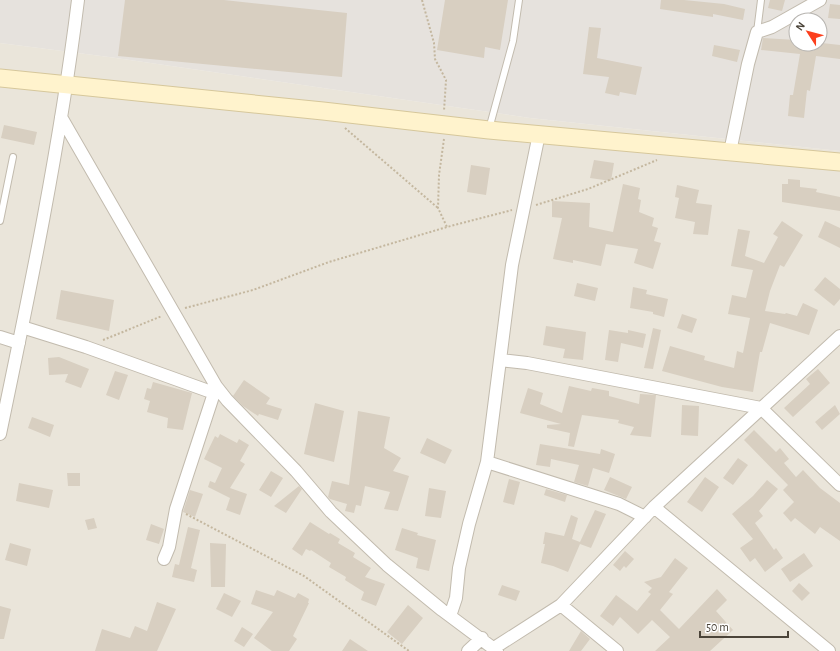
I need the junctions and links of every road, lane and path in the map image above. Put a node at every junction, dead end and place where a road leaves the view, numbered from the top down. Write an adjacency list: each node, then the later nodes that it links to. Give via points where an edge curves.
1 (78, 0): 8 (street)
2 (422, 0): 10 (path, via 436,59 446,80)
3 (519, 0): 12 (lane, via 513,41)
4 (761, 0): 6 (lane)
5 (820, 0): 6 (street, via 772,27)
6 (757, 32): 14 (street)
7 (0, 78): 8 (street)
8 (68, 85): 9 (street); 10 (street)
9 (61, 117): 22 (street); 23 (street)
10 (444, 125): 12 (street); 18 (path)
11 (342, 126): 18 (path)
12 (489, 130): 13 (street)
13 (539, 134): 14 (street); 19 (street)
14 (730, 152): 17 (street)
15 (13, 157): 20 (lane)
16 (659, 160): 19 (path, via 588,189)
17 (840, 162)
18 (438, 208): 21 (path)
19 (522, 208): 21 (path); 28 (street)
20 (0, 221)
21 (447, 227): 22 (path, via 329,262 254,290)
22 (174, 312): 27 (path); 29 (street)
23 (22, 327): 26 (street); 27 (street)
24 (840, 336): 30 (street)
25 (0, 338): 26 (street)
26 (19, 342): 31 (street)
27 (86, 347): 29 (street)
28 (500, 360): 30 (street); 32 (street)
29 (215, 390): 35 (street); 39 (street, via 296,470 331,512 387,565)
30 (761, 408): 33 (street); 34 (street)
31 (0, 434)
32 (488, 462): 36 (street, via 619,504); 39 (street, via 469,524 459,568 456,598)
33 (840, 485)
34 (654, 507): 36 (street); 45 (street)
35 (176, 509): 37 (street, via 169,547); 42 (path, via 304,576)
36 (645, 517): 38 (street)
37 (164, 559)
38 (561, 605): 41 (street); 44 (street)
39 (450, 616): 40 (street)
40 (482, 638): 41 (street); 43 (street)
41 (496, 649)
42 (409, 651)
43 (468, 651)
44 (617, 651)
45 (829, 651)

